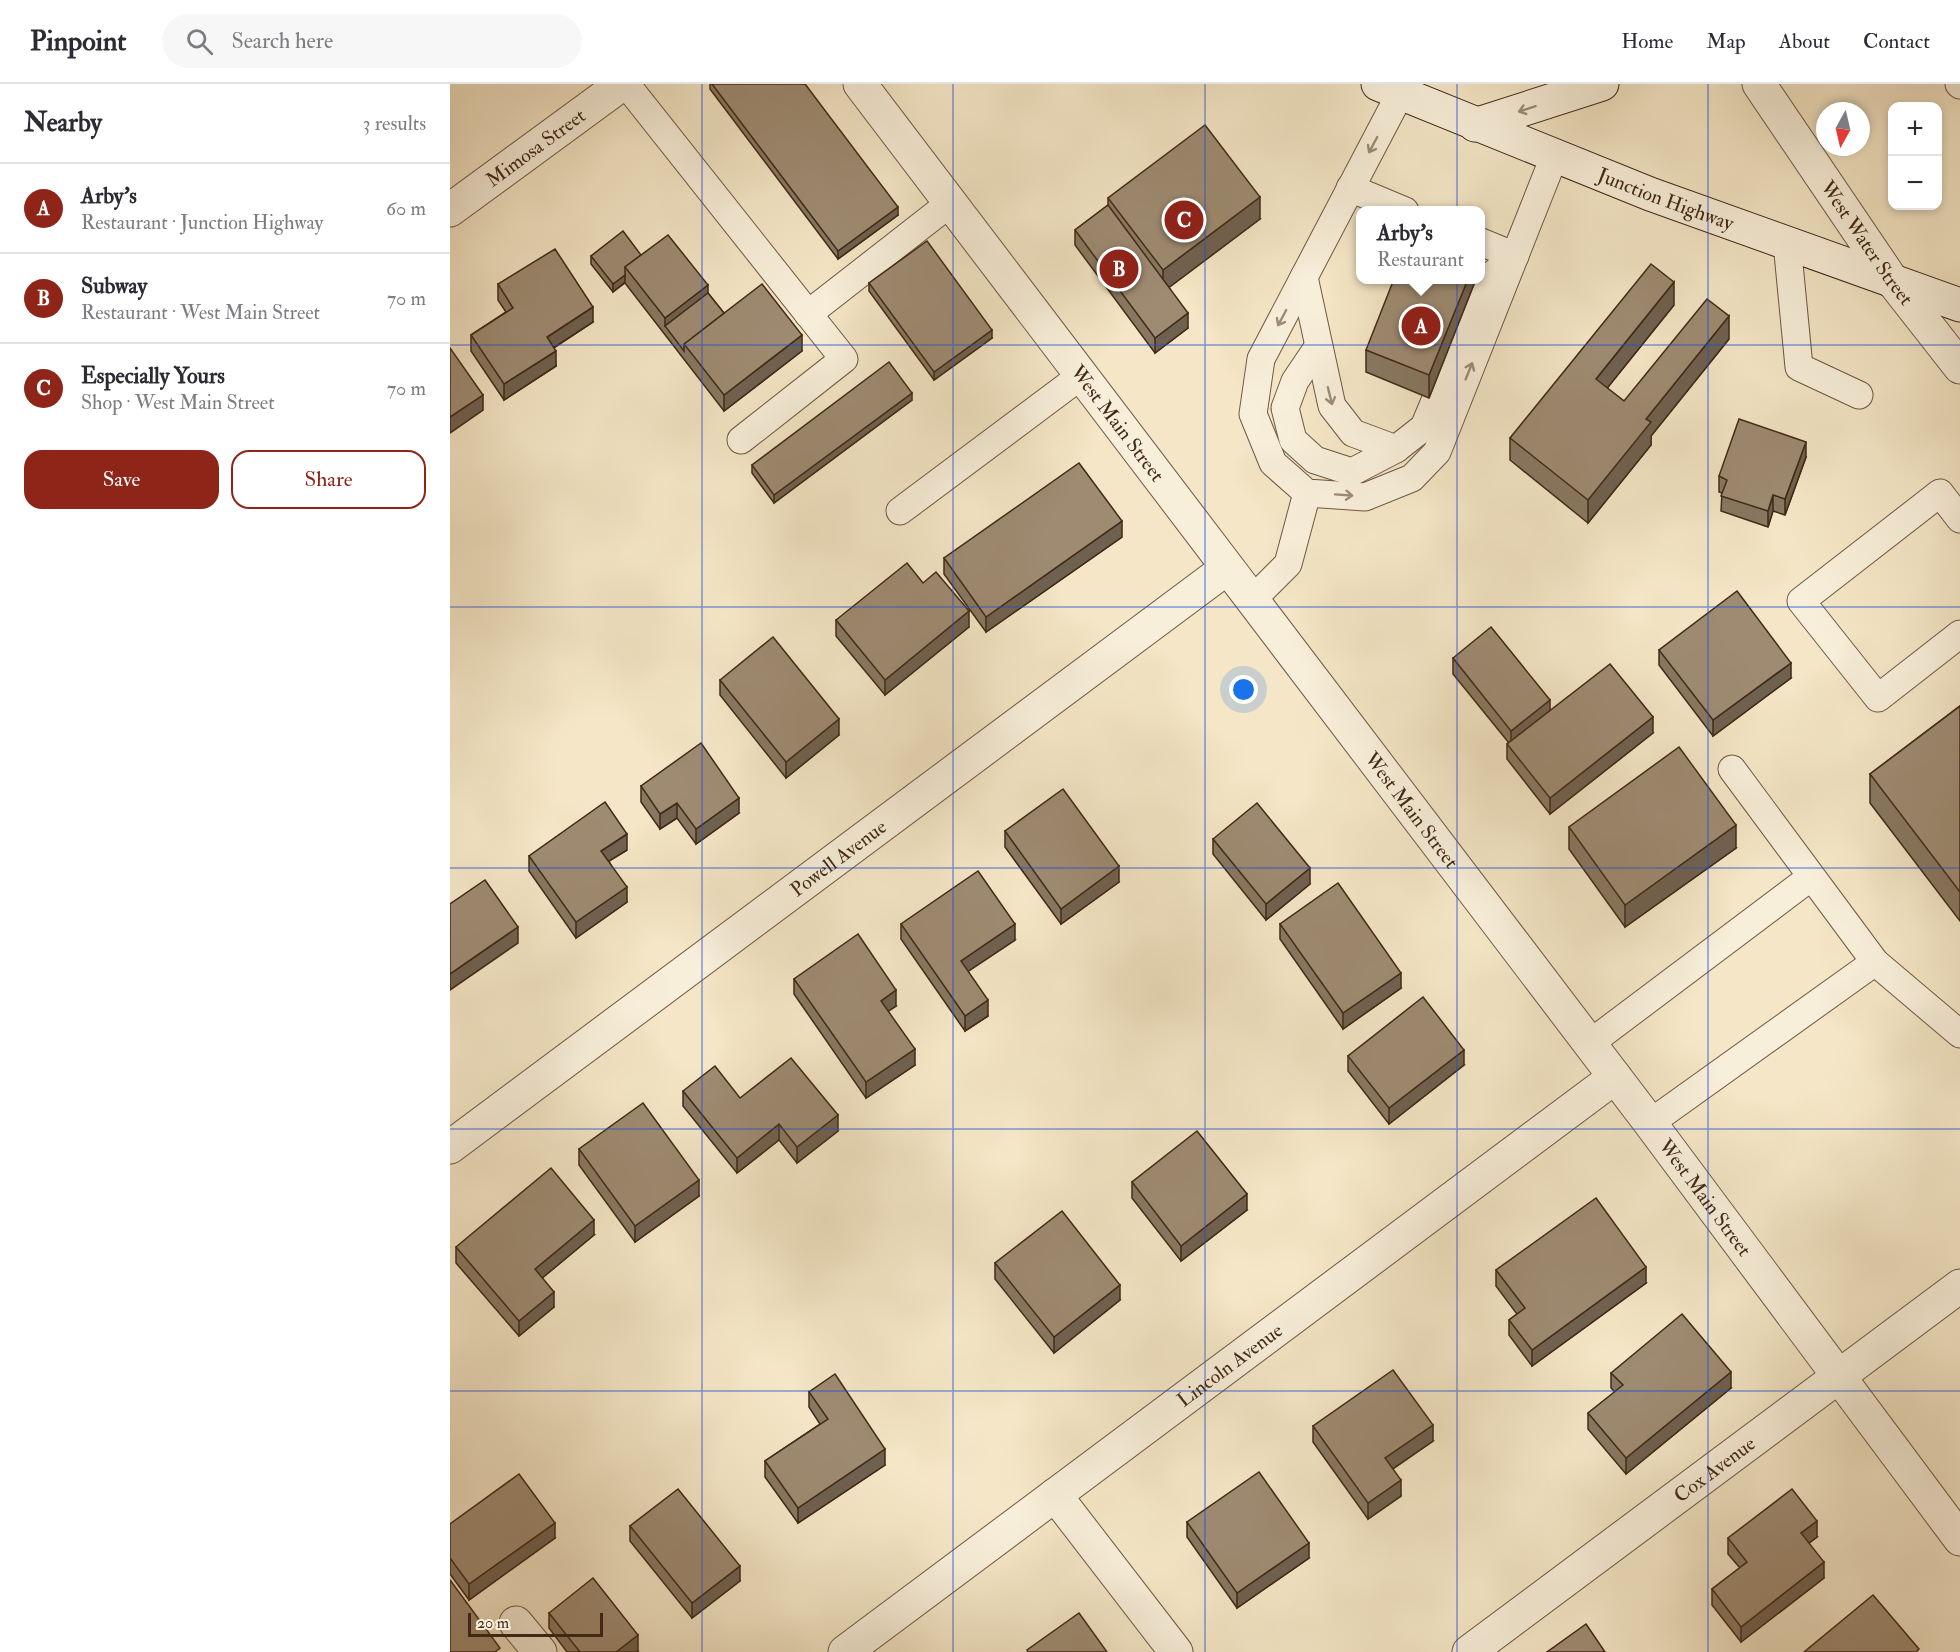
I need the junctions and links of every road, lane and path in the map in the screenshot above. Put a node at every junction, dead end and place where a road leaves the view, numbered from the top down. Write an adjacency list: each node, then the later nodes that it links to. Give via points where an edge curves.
1 (624, 84): 11 (street, Mimosa Street); 20 (lane)
2 (860, 84): 9 (street, West Main Street)
3 (1602, 84): 6 (street, one-way to 6)
4 (1759, 84): 16 (street, West Water Street)
5 (1389, 89): 6 (street, Junction Highway); 8 (lane, one-way to 8)
6 (1475, 125): 7 (street, Junction Highway)
7 (1554, 157): 12 (street, Junction Highway); 14 (lane)
8 (1350, 188): 10 (lane); 15 (lane)
9 (949, 204): 20 (lane); 23 (street, West Main Street)
10 (1395, 206)
11 (450, 210)
12 (1787, 243): 16 (street, Junction Highway); 24 (lane, via 1799,367)
13 (1485, 244): 14 (lane)
14 (1515, 256): 17 (lane); 27 (lane, one-way to 14, via 1365,497 1412,478 1437,452)
15 (1304, 277): 21 (lane); 27 (lane, one-way to 27, via 1261,359 1253,414 1273,463)
16 (1891, 279): 19 (street, Junction Highway); 22 (street, West Water Street)
17 (1485, 282)
18 (1484, 284): 26 (lane, via 1424,427)
19 (1960, 305)
20 (808, 314): 25 (lane, via 844,359)
21 (1318, 347): 26 (lane, one-way to 26, via 1332,406 1353,433); 26 (lane, via 1295,381 1285,408 1293,440 1316,460 1352,472)
22 (1960, 367)
23 (1082, 375): 28 (lane); 30 (street, West Main Street)
24 (1859, 395)
25 (741, 440)
26 (1396, 449)
27 (1307, 493): 31 (lane, via 1288,564)
28 (900, 511)
29 (1960, 519): 32 (lane, via 1940,493 1801,601 1878,698)
30 (1227, 568): 31 (street, West Main Street); 40 (street, Powell Avenue)
31 (1252, 600): 37 (street, West Main Street)
32 (1960, 634)
33 (1732, 769): 34 (lane)
34 (1811, 876): 35 (lane); 37 (lane)
35 (1875, 962): 36 (lane); 39 (lane)
36 (1960, 1034)
37 (1589, 1044): 38 (street, West Main Street)
38 (1615, 1077): 39 (street, West Main Street); 43 (street, Lincoln Avenue)
39 (1650, 1123): 42 (street, West Main Street)
40 (450, 1147)
41 (1960, 1286): 42 (street, Cox Avenue)
42 (1838, 1377): 44 (street, West Main Street); 49 (street, Cox Avenue)
43 (1055, 1495): 47 (street, Lincoln Avenue); 48 (street)
44 (1960, 1539)
45 (516, 1623): 46 (street)
46 (540, 1652)
47 (845, 1652)
48 (1176, 1652)
49 (1469, 1652)

